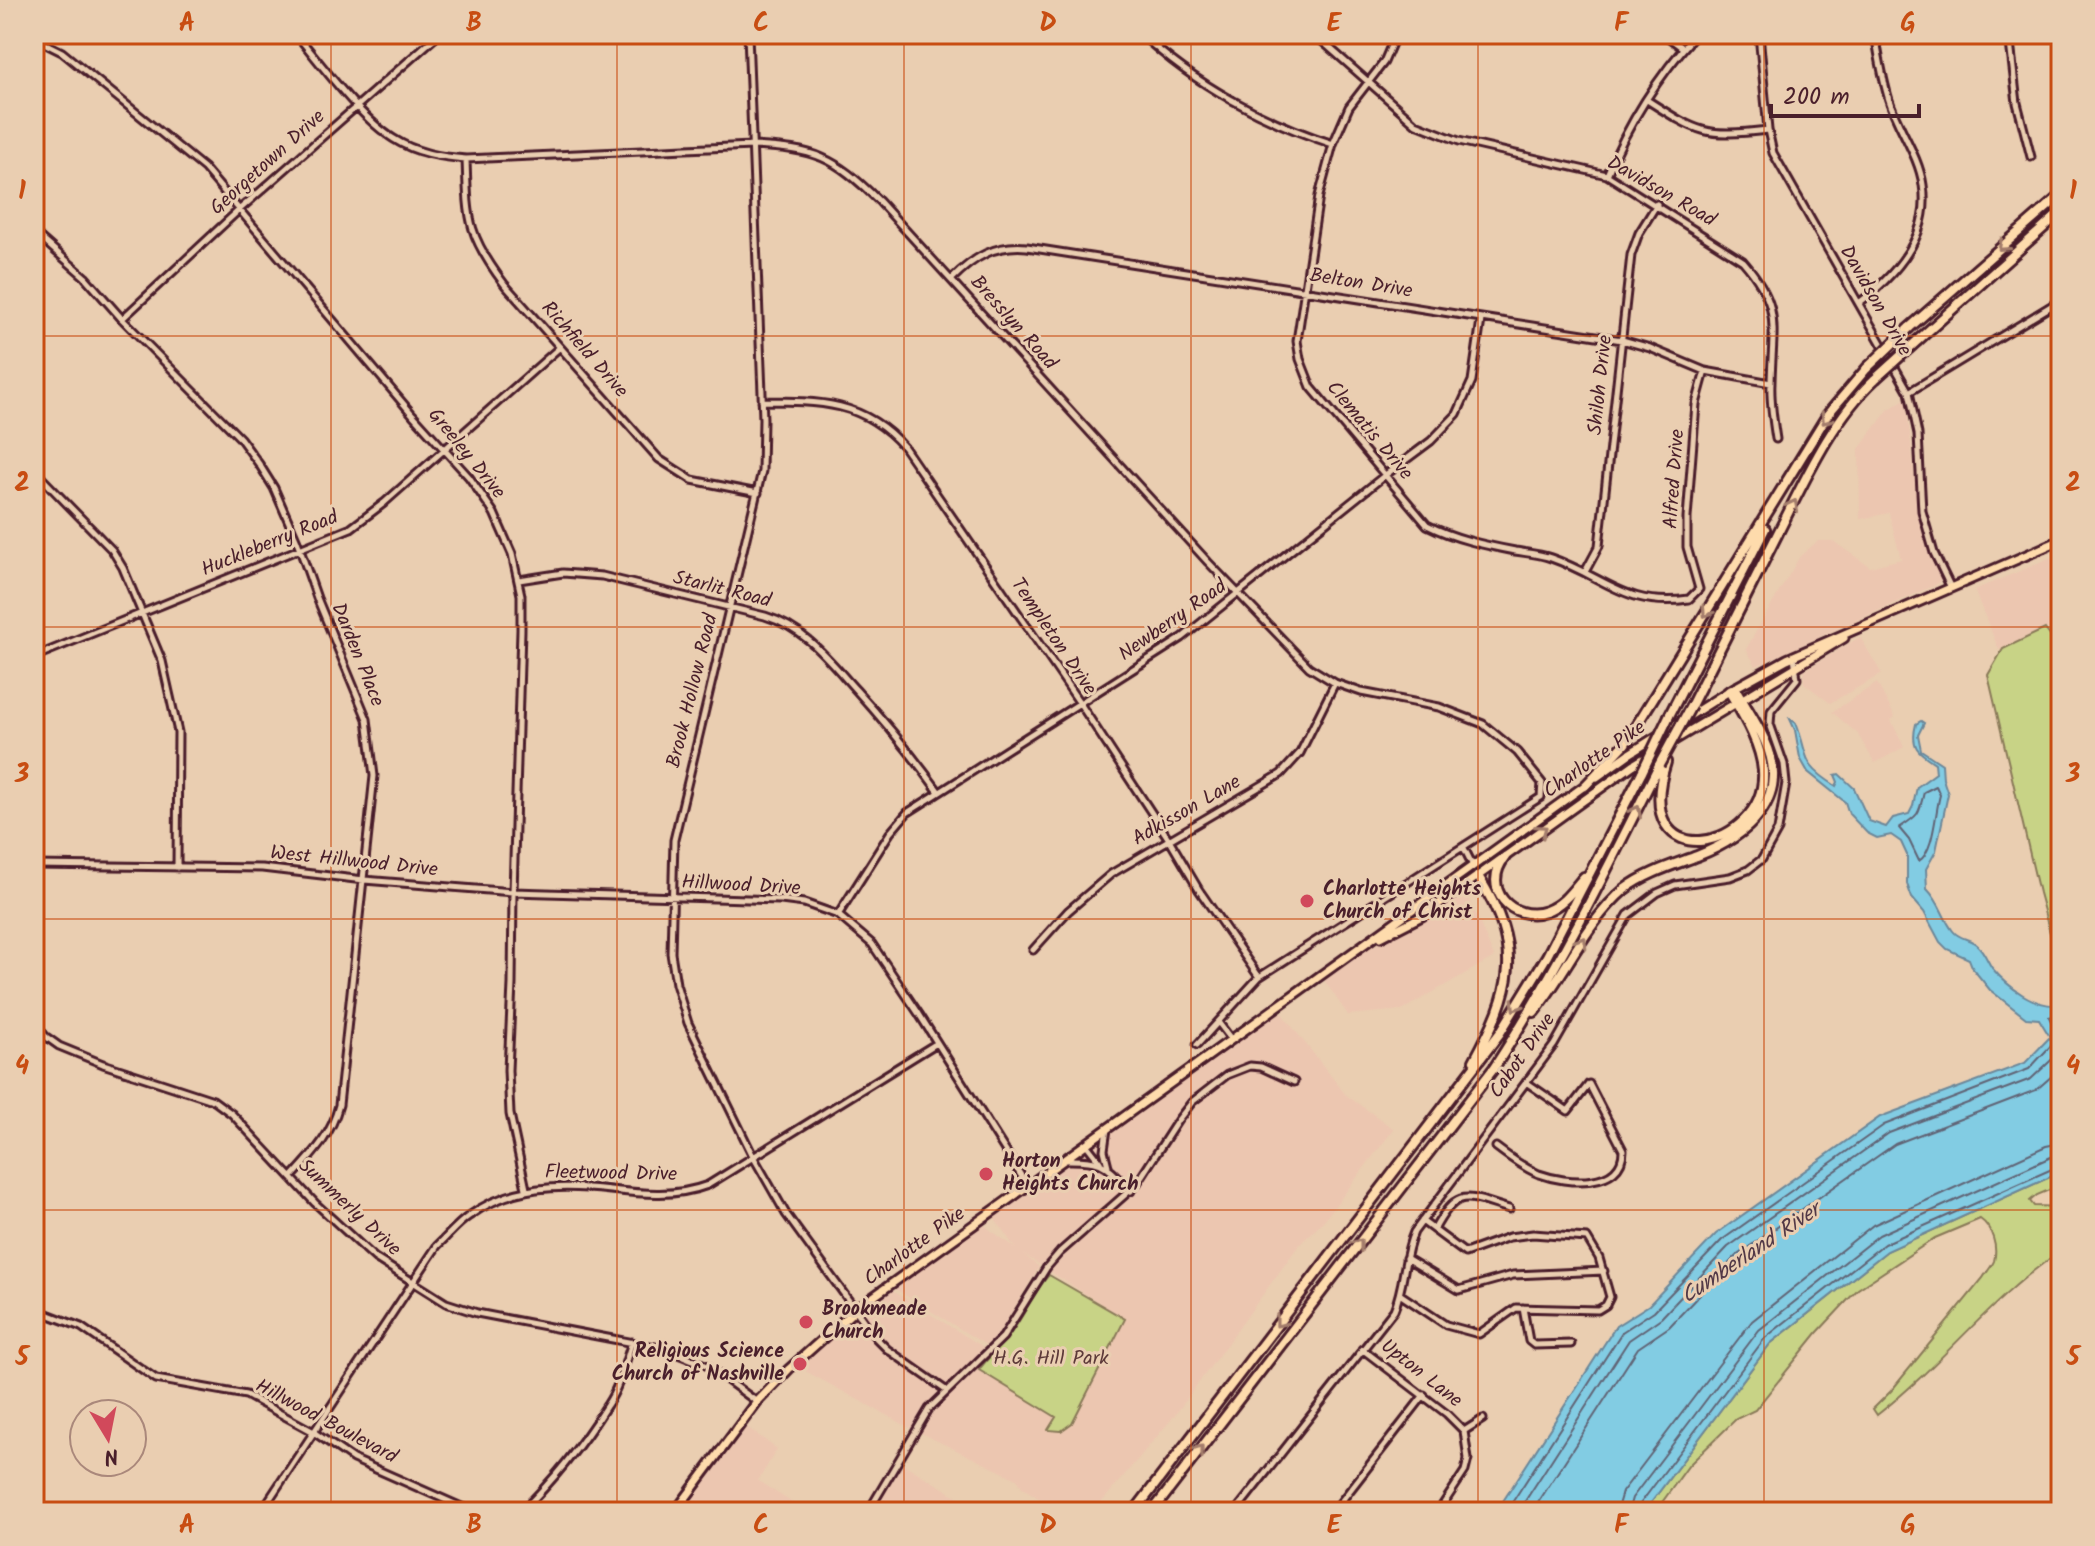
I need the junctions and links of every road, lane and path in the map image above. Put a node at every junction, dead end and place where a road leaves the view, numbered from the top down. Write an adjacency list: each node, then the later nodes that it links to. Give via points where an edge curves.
1 (296, 34): 16 (street, Bresslyn Road)
2 (439, 34): 16 (street, Georgetown Drive)
3 (748, 34): 19 (street, Brook Hollow Road)
4 (1141, 34): 18 (street, via 1166,58 1226,95 1292,131)
5 (1314, 34): 14 (street, Davidson Road)
6 (1396, 34): 14 (street, Clematis Drive)
7 (1664, 34): 13 (street)
8 (1696, 34): 13 (street)
9 (1759, 34): 17 (street, Davidson Drive)
10 (1875, 34): 31 (street, via 1889,101 1923,185 1922,210 1917,235 1901,264)
11 (2009, 34): 20 (street, via 2017,103)
12 (34, 38): 25 (street, Greeley Drive, via 62,52 204,168)
13 (1683, 48): 15 (street)
14 (1368, 82): 18 (street, Clematis Drive, via 1349,107); 22 (street, Davidson Road, via 1416,124 1440,135)
15 (1647, 100): 17 (street, via 1698,131); 22 (street)
16 (358, 105): 21 (street, Bresslyn Road, via 380,128 413,149); 25 (street, Georgetown Drive)
17 (1768, 130): 31 (street, Davidson Drive, via 1773,153)
18 (1333, 144): 29 (street, Clematis Drive)
19 (752, 146): 21 (street, Bresslyn Road); 28 (street, Bresslyn Road, via 804,151 841,167); 39 (street, Brook Hollow Road)
20 (2031, 157)
21 (466, 159): 35 (street, Richfield Drive, via 468,212 478,245 505,285)
22 (1607, 175): 24 (street, Davidson Road)
23 (2061, 195): 43 (highway, one-way to 43, bridge, via 1867,368 1828,414)
24 (1657, 204): 34 (street, Shiloh Drive, via 1631,255); 37 (street, Davidson Road, via 1743,261 1759,279 1775,330)
25 (239, 210): 32 (street, Georgetown Drive); 41 (street, Greeley Drive)
26 (2061, 212): 63 (highway, one-way to 26, bridge, via 1834,430 1875,379)
27 (34, 232): 32 (street, Darden Place)
28 (952, 279): 29 (street, Belton Drive, via 977,257 1016,246); 52 (street, Bresslyn Road)
29 (1303, 291): 33 (street, Belton Drive); 44 (street, Clematis Drive, via 1297,341 1305,374)
30 (2061, 300): 38 (street)
31 (1859, 303): 38 (street, Davidson Drive)
32 (122, 319): 47 (street, Darden Place, via 240,438 274,488)
33 (1481, 320): 34 (street, Belton Drive); 44 (street, Newberry Road, via 1472,381 1457,414)
34 (1622, 340): 36 (street, Belton Drive); 48 (street, Shiloh Drive, via 1599,546)
35 (560, 347): 41 (street, Huckleberry Road); 45 (street, Richfield Drive, via 659,459 692,480)
36 (1705, 371): 37 (street, Belton Drive); 51 (street, Alfred Drive, via 1696,404 1687,518 1687,547)
37 (1771, 383): 40 (street, Davidson Road)
38 (1909, 392): 50 (street, Davidson Drive, via 1918,434 1922,511)
39 (762, 401): 45 (street, Brook Hollow Road); 62 (street, Templeton Drive, via 839,404 892,433)
40 (1776, 439)
41 (446, 449): 47 (street, Huckleberry Road, via 363,521); 49 (street, Greeley Drive, via 494,513)
42 (34, 470): 54 (street, via 112,550)
43 (1793, 475): 64 (highway, one-way to 64, via 1625,744); 70 (highway, bridge)
44 (1384, 476): 48 (street, Clematis Drive, via 1427,525 1449,536 1549,557); 52 (street, Newberry Road)
45 (758, 493): 53 (street, Brook Hollow Road)
46 (2061, 540): 50 (main road, Charlotte Pike)
47 (301, 550): 54 (street, Huckleberry Road); 74 (street, Darden Place, via 367,719 374,776)
48 (1585, 572): 51 (street, Clematis Drive, via 1649,601 1689,599)
49 (519, 580): 53 (street, Starlit Road, via 563,573 602,576); 75 (street, Greeley Drive)
50 (1951, 588): 55 (main road, Charlotte Pike)
51 (1699, 589)
52 (1240, 595): 59 (street, Bresslyn Road, via 1309,667); 62 (street, Newberry Road)
53 (730, 608): 65 (street, Starlit Road, via 778,620 808,639 903,742); 76 (street, Brook Hollow Road, via 674,840)
54 (142, 614): 57 (street, Huckleberry Road); 72 (street, via 162,661 176,723)
55 (1853, 631): 56 (main road, Charlotte Pike); 58 (main road, Charlotte Pike)
56 (1794, 656): 58 (street); 60 (main road, Charlotte Pike)
57 (34, 657)
58 (1796, 668): 61 (main road, Charlotte Pike); 88 (street, Cabot Drive, via 1797,679 1771,711 1786,783 1778,830 1767,852 1748,870 1675,885 1628,915 1554,1045)
59 (1335, 683): 66 (street, Adkisson Lane, via 1300,753 1281,774); 67 (street, Bresslyn Road, via 1460,713 1494,731 1526,762 1542,783 1541,797)
60 (1732, 690): 61 (highway); 64 (main road, Charlotte Pike)
61 (1738, 700): 63 (highway, via 1763,773 1759,798 1748,817 1729,833 1683,840 1668,830 1658,796); 68 (main road, Charlotte Pike, one-way to 61, via 1633,765); 83 (highway, one-way to 61, via 1613,900 1649,875 1724,846 1762,812 1773,771 1766,743)
62 (1079, 702): 65 (street, Newberry Road); 66 (street, Templeton Drive)
63 (1662, 763): 83 (highway, one-way to 63)
64 (1585, 786): 71 (main road, Charlotte Pike)
65 (939, 792): 77 (street, Newberry Road, via 900,820)
66 (1170, 841): 79 (street, Adkisson Lane, via 1111,874); 80 (street, Templeton Drive)
67 (1464, 848): 71 (street); 80 (street)
68 (1505, 857): 70 (highway, via 1496,868 1495,883 1506,904 1524,912 1559,904); 73 (main road, Charlotte Pike)
69 (34, 865): 72 (street, West Hillwood Drive)
70 (1595, 865): 89 (highway, one-way to 89, via 1547,956)
71 (1473, 866): 73 (main road); 78 (main road, Charlotte Pike)
72 (177, 868): 74 (street, West Hillwood Drive, via 262,868)
73 (1478, 876): 78 (main road, Charlotte Pike, via 1422,916); 89 (highway, via 1496,904 1510,969 1498,1014)
74 (364, 880): 75 (street, West Hillwood Drive); 97 (street, Darden Place, via 339,1105 322,1145)
75 (513, 892): 76 (street, West Hillwood Drive); 99 (street, Greeley Drive, via 508,1087)
76 (671, 898): 77 (street, Hillwood Drive, via 781,900); 93 (street, Brook Hollow Road, via 671,953 682,1005)
77 (838, 915): 85 (street, Hillwood Drive, via 872,944)
78 (1372, 941): 84 (main road, Charlotte Pike)
79 (1033, 950)
80 (1259, 977): 82 (street)
81 (34, 1022): 97 (street, Summerly Drive, via 59,1046 213,1100)
82 (1218, 1022): 84 (street); 86 (street)
83 (1520, 1028): 126 (highway, one-way to 83)
84 (1232, 1040): 90 (main road, Charlotte Pike)
85 (937, 1043): 93 (street, Fleetwood Drive); 98 (street)
86 (1197, 1045)
87 (1294, 1082): 100 (street, via 1250,1066 1213,1084 1178,1120)
88 (1526, 1082): 92 (street, via 1568,1111 1589,1084 1623,1150 1623,1160 1615,1173 1602,1179 1563,1180 1539,1174); 102 (street, Cabot Drive)
89 (1458, 1090): 125 (highway, one-way to 125)
90 (1107, 1128): 91 (main road, Charlotte Pike); 96 (street)
91 (1085, 1144): 94 (main road, Charlotte Pike); 95 (street)
92 (1496, 1147)
93 (754, 1158): 99 (street, Fleetwood Drive, via 708,1185 681,1193 575,1186); 110 (street, Brook Hollow Road, via 786,1214)
94 (1061, 1160): 95 (street); 98 (main road, Charlotte Pike)
95 (1101, 1163): 96 (street)
96 (1108, 1167): 100 (street)
97 (292, 1177): 106 (street, Summerly Drive, via 375,1258)
98 (1027, 1185): 110 (main road, Charlotte Pike)
99 (526, 1189): 106 (street, Fleetwood Drive, via 468,1216 437,1246)
100 (1131, 1191): 114 (street, via 1060,1252 1003,1337)
101 (1509, 1209): 103 (street, via 1465,1196)
102 (1422, 1221): 103 (street); 104 (street, Cabot Drive)
103 (1434, 1230): 105 (street, via 1465,1253 1533,1234 1587,1238)
104 (1406, 1258): 105 (street, via 1459,1290 1513,1275); 107 (street, Cabot Drive)
105 (1604, 1271): 108 (street, via 1610,1297 1598,1310)
106 (412, 1283): 111 (street, Summerly Drive, via 477,1313); 118 (street, Fleetwood Drive)
107 (1401, 1295): 108 (street, via 1446,1325 1479,1334); 113 (street, Cabot Drive)
108 (1523, 1308): 112 (street, via 1534,1345)
109 (34, 1309): 118 (street, Hillwood Boulevard, via 81,1327 156,1379 246,1395)
110 (855, 1310): 114 (street, Brook Hollow Road, via 887,1349); 116 (main road, Charlotte Pike)
111 (632, 1342): 116 (street, Summerly Drive, via 708,1366); 122 (street, via 608,1404)
112 (1571, 1344)
113 (1362, 1349): 115 (street, Upton Lane); 127 (street, Cabot Drive)
114 (947, 1391): 124 (street, via 929,1409)
115 (1424, 1395): 119 (street, Upton Lane); 128 (street)
116 (757, 1402): 123 (main road, Charlotte Pike)
117 (1483, 1419): 119 (street)
118 (312, 1431): 120 (street, Fleetwood Drive); 121 (street, Hillwood Boulevard, via 353,1459)
119 (1464, 1431): 129 (street, Upton Lane, via 1465,1471)
120 (261, 1512)
121 (473, 1512)
122 (521, 1512)
123 (675, 1512)
124 (868, 1512)
125 (1134, 1512)
126 (1152, 1512)
127 (1235, 1512)
128 (1333, 1512)
129 (1438, 1512)

